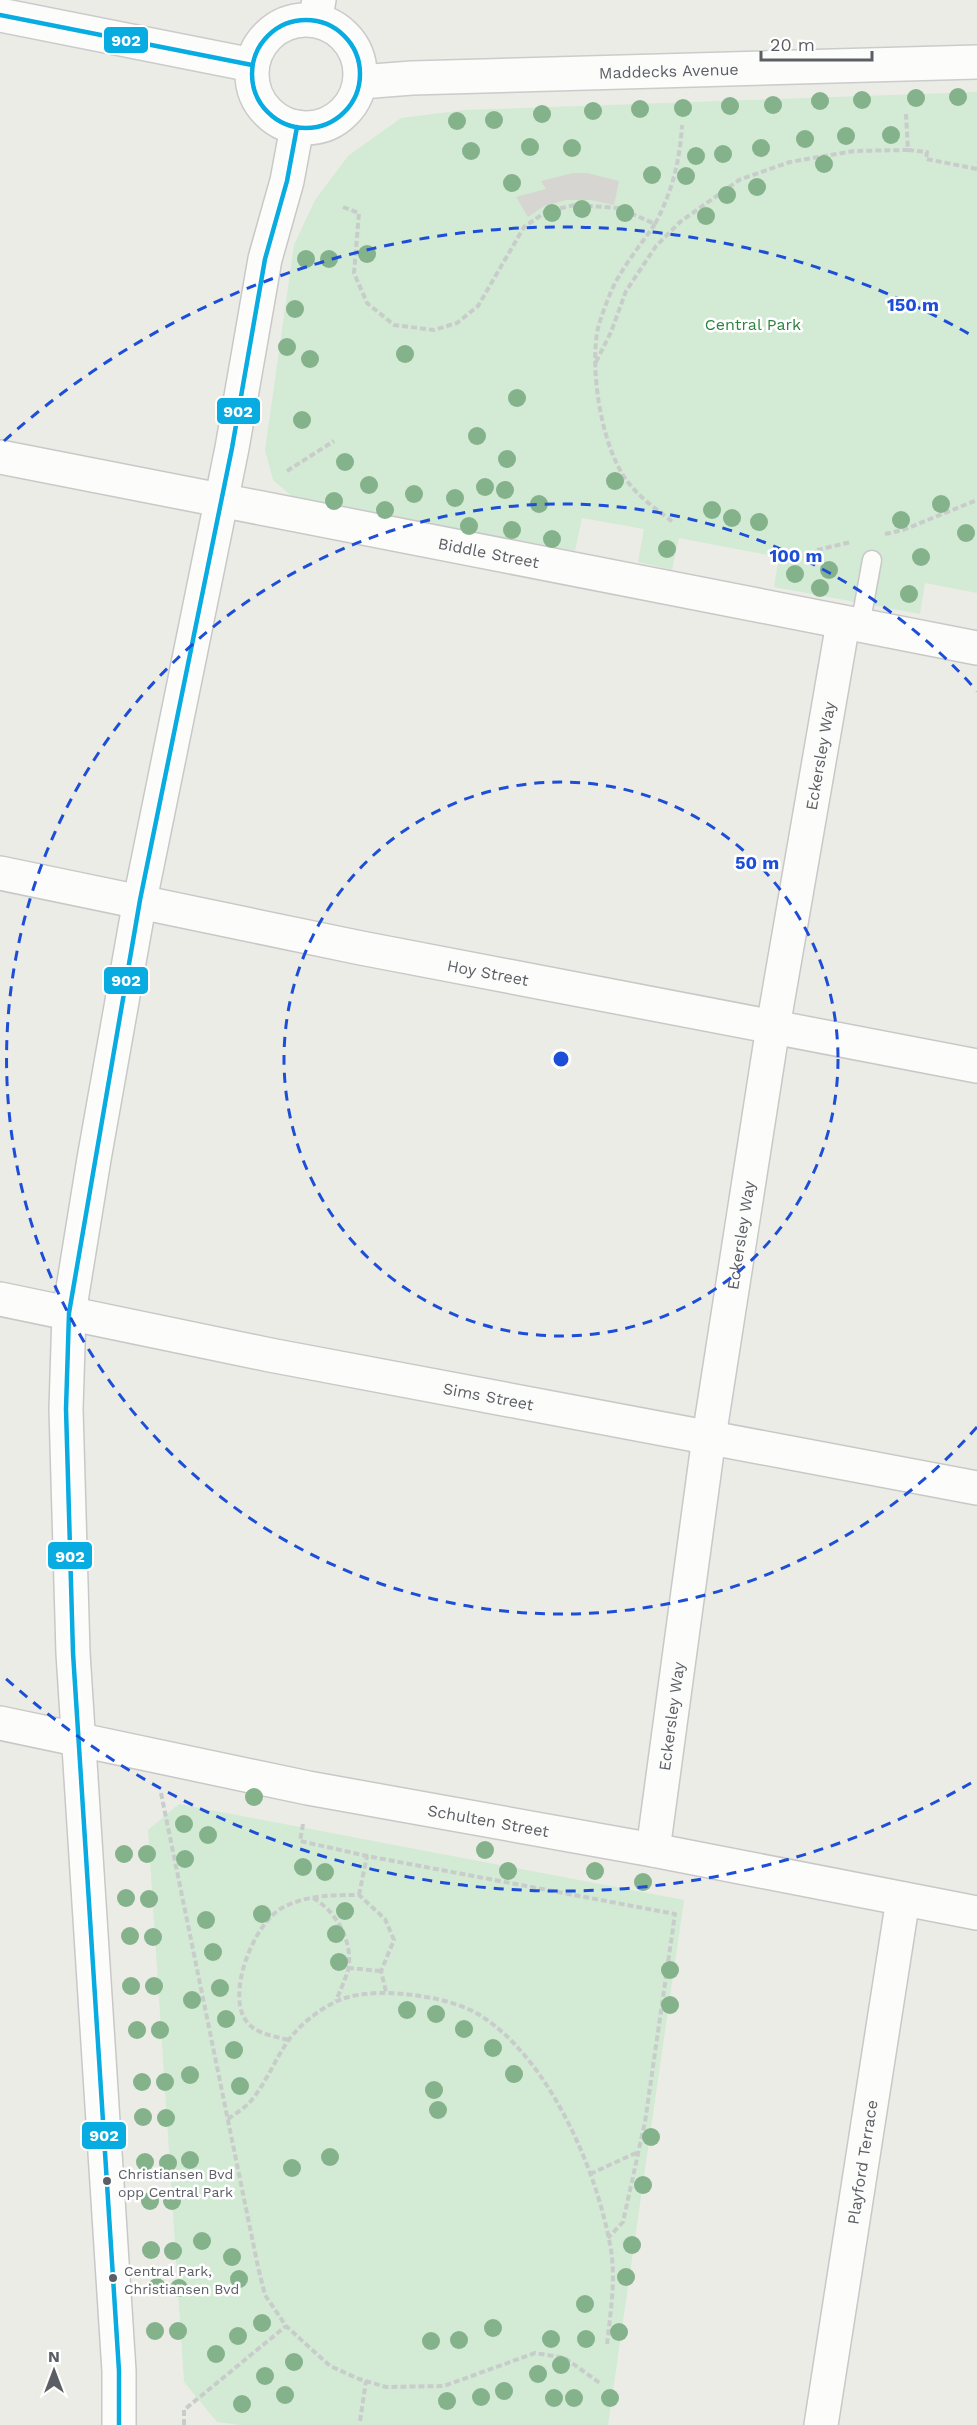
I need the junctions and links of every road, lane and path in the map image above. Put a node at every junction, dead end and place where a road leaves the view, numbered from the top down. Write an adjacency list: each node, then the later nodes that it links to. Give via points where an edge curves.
1 (317, 10): 4 (street, via 268,35); 5 (street, via 355,49)
2 (0, 15): 4 (street)
3 (977, 62): 5 (street, Maddecks Avenue)
4 (252, 65): 8 (street, via 259,101 271,115)
5 (360, 82): 8 (street, via 355,98 333,121 318,127)
6 (906, 114): 9 (path)
7 (682, 125): 12 (path, via 675,176)
8 (297, 127): 18 (street, via 266,259)
9 (908, 150): 10 (path, via 927,152 926,159); 13 (path, via 854,151 790,162 739,180 680,222 656,246 626,291)
10 (977, 169)
11 (343, 207): 12 (path, via 359,213 354,273 368,303 394,325 434,330 457,323 478,306 524,228 547,211 575,205 619,208)
12 (655, 224): 13 (path, via 610,293 598,328)
13 (596, 362): 19 (path, via 604,431 615,458 631,486)
14 (334, 441): 16 (path)
15 (0, 457): 18 (street, Biddle Street)
16 (287, 471)
17 (977, 500): 20 (path)
18 (220, 501): 24 (street, Biddle Street); 27 (street)
19 (674, 523)
20 (882, 535)
21 (860, 540): 22 (path)
22 (817, 550)
23 (872, 560): 24 (lane)
24 (852, 625): 25 (street, Biddle Street); 28 (street, Eckersley Way)
25 (977, 648)
26 (0, 873): 27 (street, Hoy Street)
27 (140, 900): 28 (street, Hoy Street, via 361,948); 31 (street)
28 (772, 1027): 29 (street, Hoy Street); 32 (street, Eckersley Way)
29 (977, 1066)
30 (0, 1299): 31 (street, Sims Street)
31 (69, 1313): 32 (street, Sims Street, via 270,1355); 35 (street, via 67,1480)
32 (709, 1437): 33 (street, Sims Street); 38 (street, Eckersley Way)
33 (977, 1488)
34 (0, 1724): 35 (street, Schulten Street)
35 (77, 1738): 36 (street, Schulten Street); 58 (street)
36 (308, 1788): 38 (street, Schulten Street); 39 (path, via 300,1841)
37 (161, 1793): 49 (path)
38 (653, 1850): 42 (street, Schulten Street)
39 (368, 1856): 40 (path); 50 (path, via 675,1914)
40 (359, 1894): 41 (path); 45 (path, via 386,1919 394,1940)
41 (311, 1898): 44 (path, via 326,1906 336,1919 348,1944); 48 (path, via 281,1908 257,1931 242,1973 241,2008 246,2021 259,2032)
42 (903, 1899): 43 (street, Schulten Street); 60 (street, Playford Terrace)
43 (977, 1913)
44 (348, 1968): 45 (path); 47 (path)
45 (381, 1971): 46 (path)
46 (386, 1992): 47 (path); 51 (path, via 457,2004 495,2026 532,2066 564,2112)
47 (336, 2002): 48 (path, via 306,2021)
48 (288, 2040): 49 (path, via 249,2104)
49 (228, 2119): 53 (path, via 266,2295)
50 (638, 2152): 51 (path); 52 (path, via 623,2222)
51 (590, 2174): 52 (path)
52 (609, 2238): 54 (path, via 612,2292)
53 (286, 2326): 55 (path, via 330,2366); 59 (path, via 184,2410)
54 (607, 2345)
55 (366, 2381): 56 (path, via 386,2387 444,2386 535,2354 565,2358); 57 (path)
56 (601, 2384)
57 (360, 2421)
58 (119, 2425)
59 (184, 2425)
60 (821, 2425)

